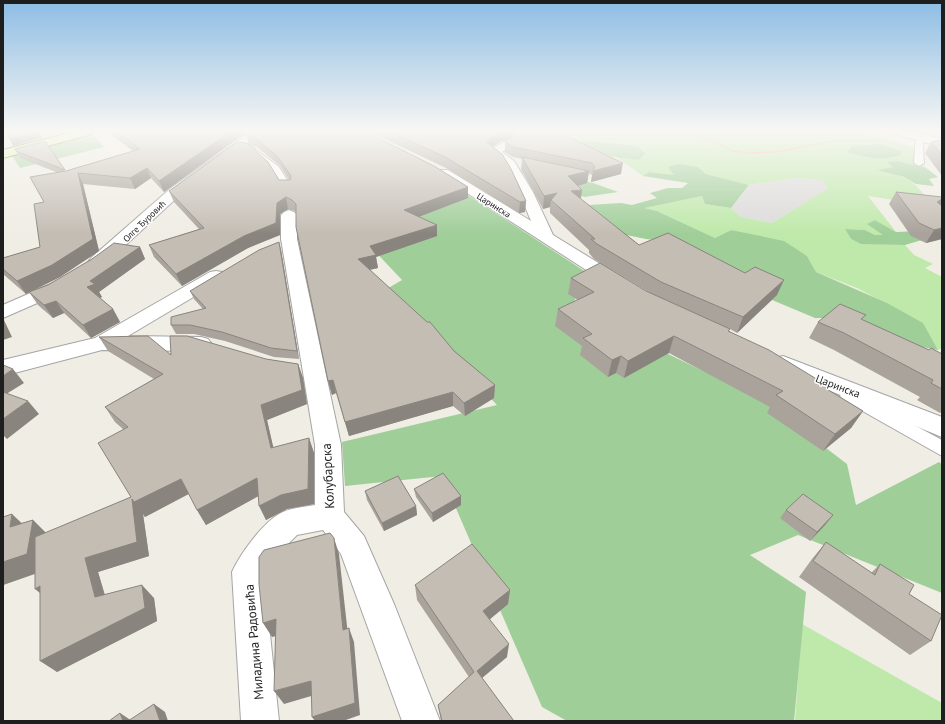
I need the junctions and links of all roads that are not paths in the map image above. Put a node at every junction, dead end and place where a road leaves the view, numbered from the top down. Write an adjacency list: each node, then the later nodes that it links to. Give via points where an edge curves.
1 (207, 166): 10 (street, Олге Ђуровић, via 164,201 118,246 78,275)
2 (272, 166): 5 (lane)
3 (428, 166): 7 (street, Царинска)
4 (511, 166): 7 (street, via 526,192)
5 (287, 188)
6 (284, 233): 18 (street, Колубарска, via 302,369 328,445)
7 (546, 238): 9 (street, Царинска)
8 (230, 268): 11 (street)
9 (629, 290)
10 (3, 312)
11 (102, 343): 12 (street, via 194,342); 14 (street)
12 (217, 347)
13 (764, 354): 15 (street, Царинска)
14 (3, 368)
15 (820, 379): 16 (street, Царинска); 17 (lane)
16 (942, 427)
17 (942, 449)
18 (330, 516): 19 (street, Миладина Радовића, via 289,523 274,537 248,572); 20 (street, Колубарска, via 353,546 378,604)
19 (260, 721)
20 (421, 721)

